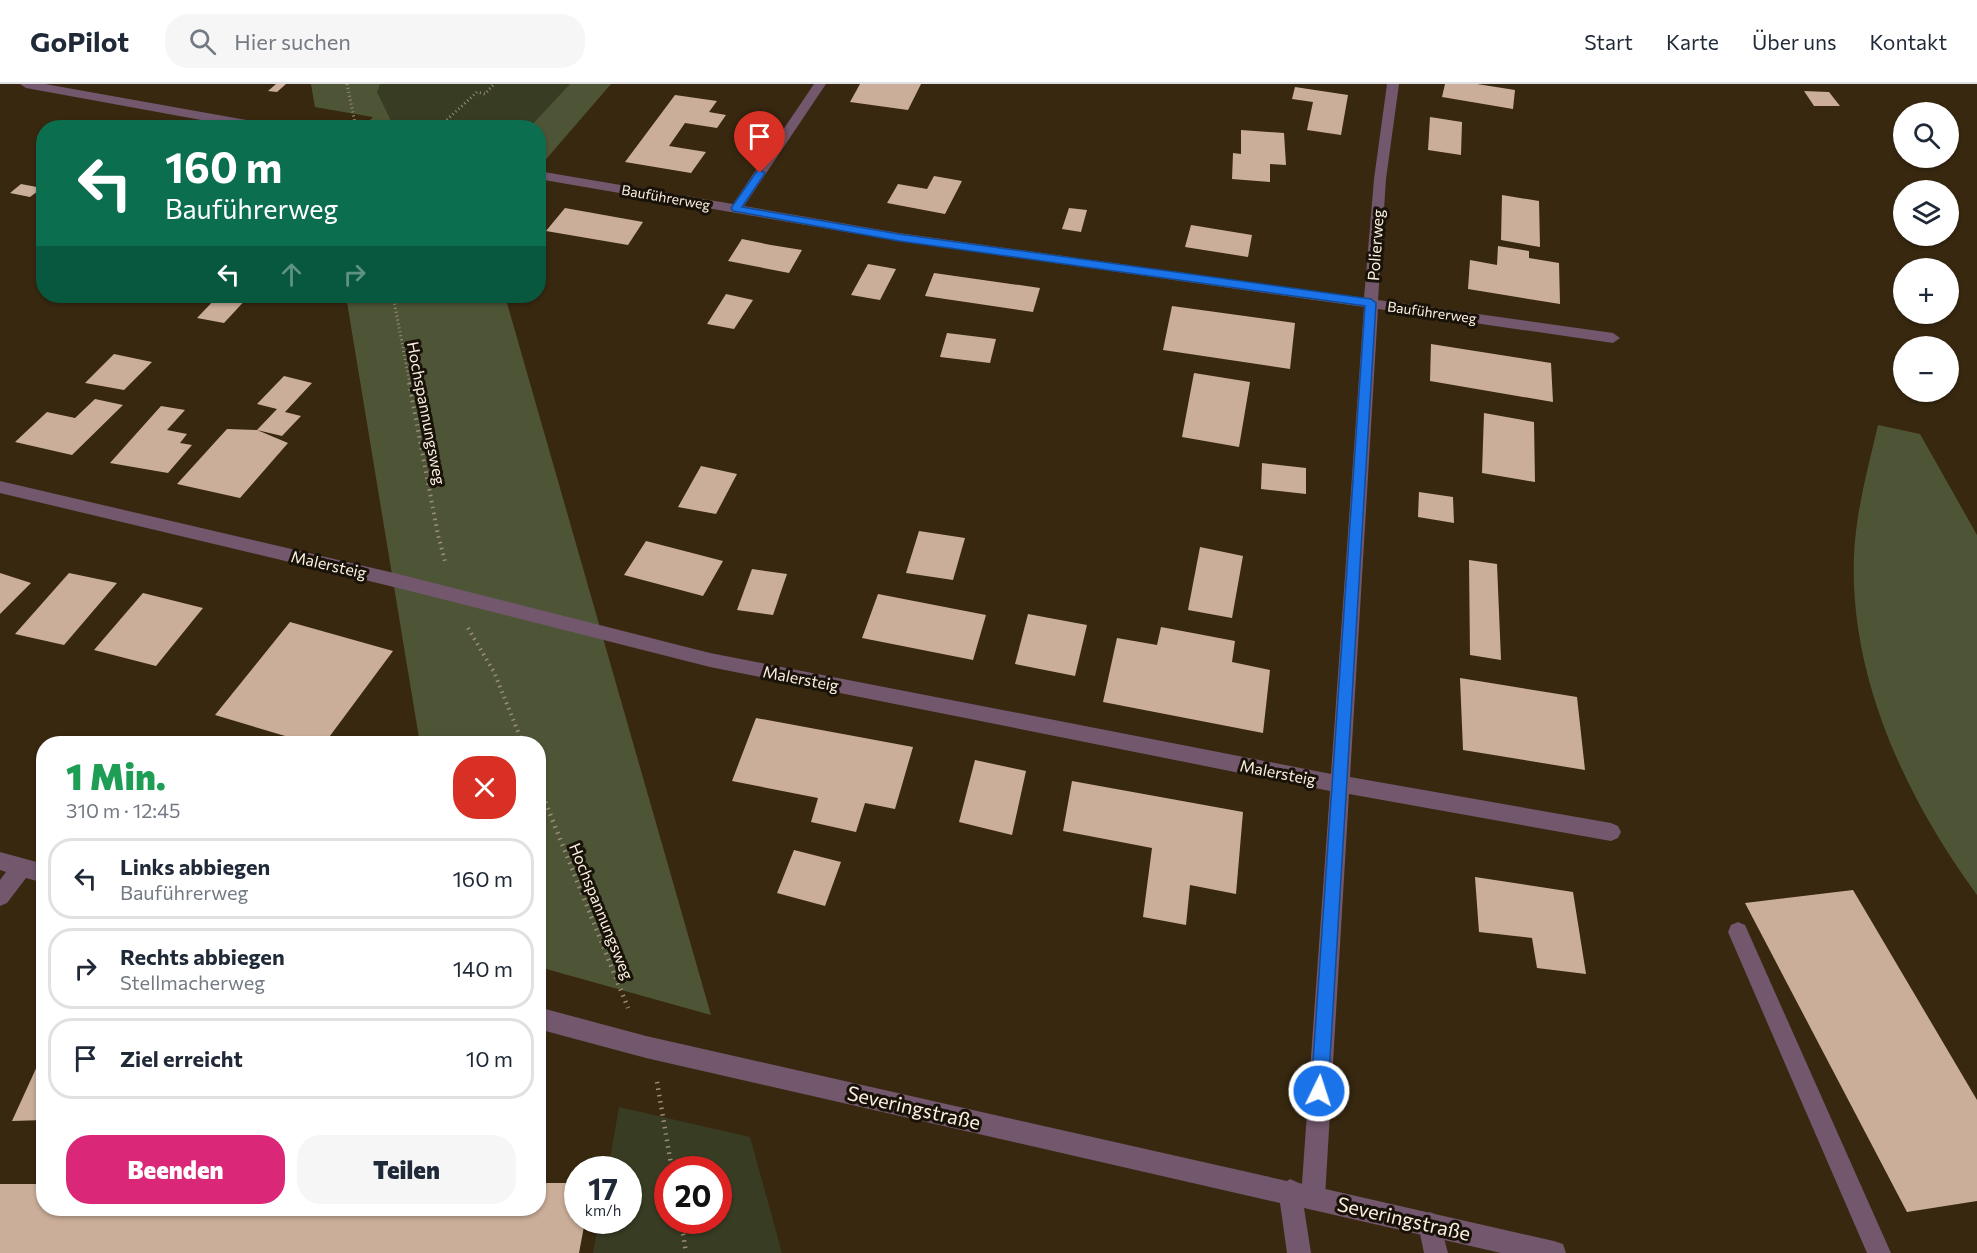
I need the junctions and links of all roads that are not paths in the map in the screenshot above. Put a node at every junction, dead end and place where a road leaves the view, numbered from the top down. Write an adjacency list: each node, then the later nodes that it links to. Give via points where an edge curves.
1 (26, 84): 4 (street)
2 (820, 84): 6 (street)
3 (1393, 84): 7 (street, Polierweg, via 1380,179)
4 (224, 120)
5 (546, 176): 6 (street, Bauführerweg)
6 (736, 208): 7 (street, Bauführerweg, via 899,237)
7 (1371, 303): 8 (street, Bauführerweg); 10 (street, Polierweg)
8 (1613, 338)
9 (0, 487): 10 (street, Malersteig, via 394,579 710,660)
10 (1339, 783): 11 (street, Malersteig); 18 (street, Polierweg)
11 (1611, 832)
12 (0, 861): 13 (street)
13 (22, 868): 14 (street); 15 (street)
14 (36, 872)
15 (0, 896)
16 (1738, 932): 23 (street)
17 (546, 1020): 18 (street, Severingstraße, via 646,1047)
18 (1302, 1194): 19 (street, Severingstraße); 20 (street)
19 (1430, 1224): 21 (street); 22 (street, Severingstraße)
20 (1299, 1253)
21 (1436, 1253)
22 (1554, 1253)
23 (1879, 1253)

